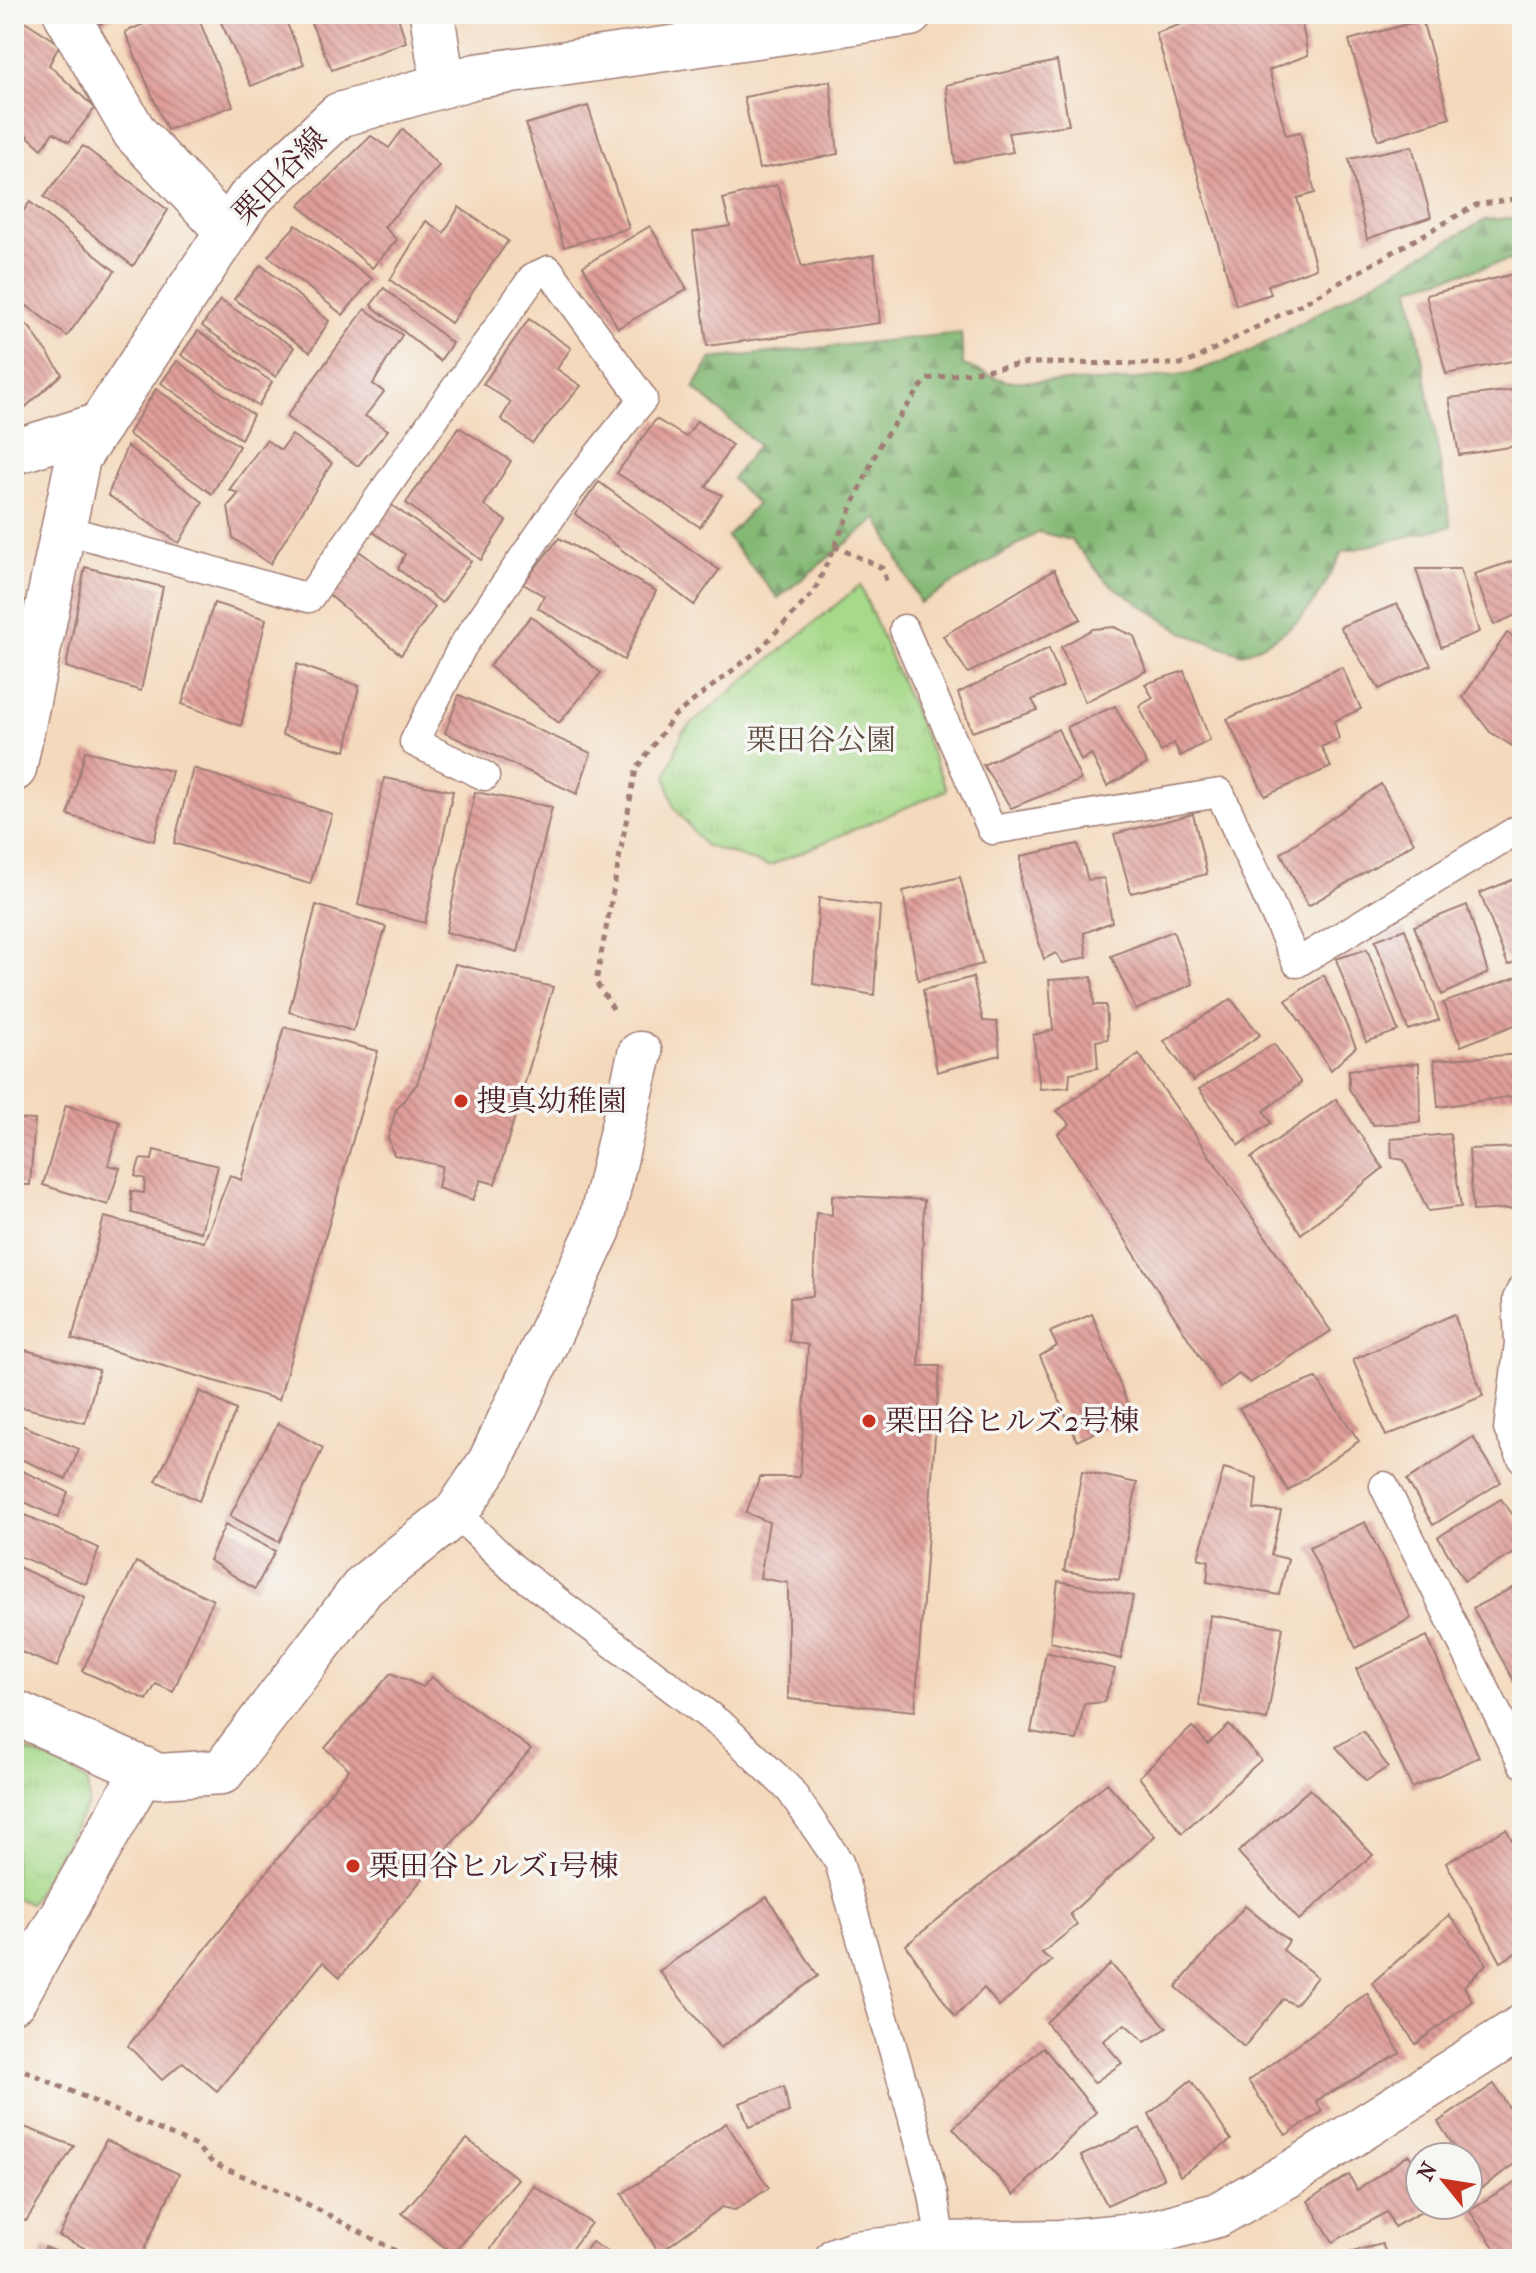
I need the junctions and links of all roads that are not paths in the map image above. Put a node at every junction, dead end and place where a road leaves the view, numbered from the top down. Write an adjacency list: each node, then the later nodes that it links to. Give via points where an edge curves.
1 (66, 14): 5 (street, via 135,133)
2 (432, 14): 4 (street)
3 (910, 14): 4 (street, 栗田谷線)
4 (443, 85): 5 (street, 栗田谷線, via 339,115 249,199)
5 (227, 231): 6 (street, 栗田谷線)
6 (100, 425): 7 (street); 8 (street, 栗田谷線, via 78,458)
7 (14, 452)
8 (63, 529): 10 (street, 栗田谷線); 11 (lane, via 309,598 533,277 549,270 643,399 569,491 462,647 414,742)
9 (904, 629): 12 (lane, via 992,830 1220,793 1297,963)
10 (14, 769)
11 (485, 776)
12 (1522, 827)
13 (640, 1054): 18 (street, via 599,1229 490,1462)
14 (1522, 1288): 15 (lane, via 1517,1299)
15 (1521, 1342): 16 (lane, via 1508,1429)
16 (1522, 1458)
17 (1384, 1486): 20 (lane)
18 (456, 1513): 21 (street, via 364,1586 222,1772 158,1776); 24 (lane, via 513,1568 724,1727 790,1790 839,1862 915,2129)
19 (14, 1712): 21 (street)
20 (1522, 1763)
21 (144, 1769): 22 (street)
22 (14, 2000)
23 (1522, 2027): 24 (street, via 1217,2215 1147,2234)
24 (941, 2244): 25 (street)
25 (837, 2259)

